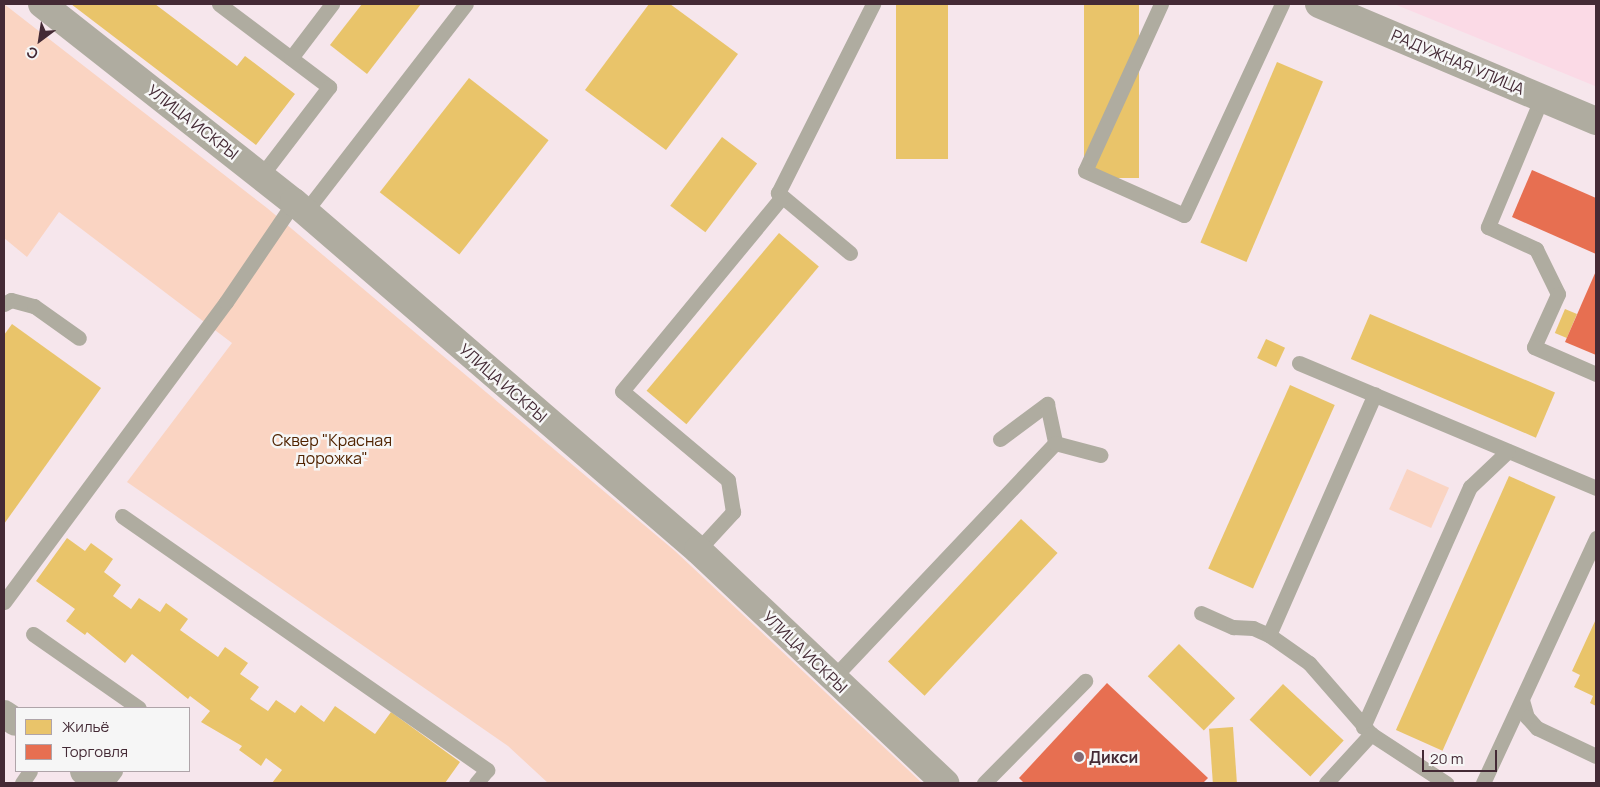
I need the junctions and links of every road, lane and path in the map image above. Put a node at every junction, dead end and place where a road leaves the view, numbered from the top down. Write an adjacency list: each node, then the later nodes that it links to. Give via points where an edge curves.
1 (42, 4): 12 (street, УЛИЦА ИСКРЫ)
2 (219, 4): 9 (lane)
3 (332, 4): 9 (lane)
4 (466, 4): 14 (lane)
5 (873, 4): 13 (lane, via 778,193)
6 (1161, 4): 7 (lane, via 1085,171 1184,215)
7 (1282, 4)
8 (1319, 4): 10 (street, РАДУЖНАЯ УЛИЦА)
9 (291, 58): 12 (lane, via 329,87)
10 (1542, 98): 11 (street, РАДУЖНАЯ УЛИЦА); 19 (lane, via 1488,227 1536,249 1558,294 1534,347)
11 (1596, 120)
12 (261, 176): 14 (street, УЛИЦА ИСКРЫ)
13 (782, 197): 15 (lane); 28 (lane, via 622,391 728,480 733,512)
14 (299, 207): 28 (street, УЛИЦА ИСКРЫ); 29 (lane)
15 (850, 253)
16 (4, 304): 17 (lane, via 11,300 34,306)
17 (79, 338)
18 (1299, 363): 20 (lane)
19 (1596, 374)
20 (1375, 394): 23 (lane); 32 (lane)
21 (1000, 439): 22 (lane, via 1047,404)
22 (1055, 443): 24 (lane); 33 (lane)
23 (1508, 451): 25 (lane); 39 (lane, via 1470,488)
24 (1100, 455)
25 (1596, 488)
26 (122, 516): 47 (lane, via 487,770)
27 (1596, 538): 35 (lane)
28 (698, 550): 33 (street, УЛИЦА ИСКРЫ)
29 (4, 602)
30 (1201, 613): 32 (lane, via 1233,627 1253,628)
31 (32, 634): 36 (lane)
32 (1270, 635): 39 (lane, via 1309,663)
33 (833, 678): 48 (street, УЛИЦА ИСКРЫ)
34 (1085, 680): 49 (lane)
35 (1522, 700): 40 (lane, via 1527,717 1537,728); 52 (lane)
36 (138, 707)
37 (4, 714): 38 (street)
38 (15, 721)
39 (1367, 731): 50 (lane); 51 (lane)
40 (1596, 756)
41 (29, 772): 44 (lane)
42 (85, 772): 45 (street)
43 (114, 772): 46 (lane)
44 (22, 783)
45 (101, 783)
46 (106, 783)
47 (476, 783)
48 (945, 783)
49 (984, 783)
50 (1326, 783)
51 (1446, 783)
52 (1483, 783)

